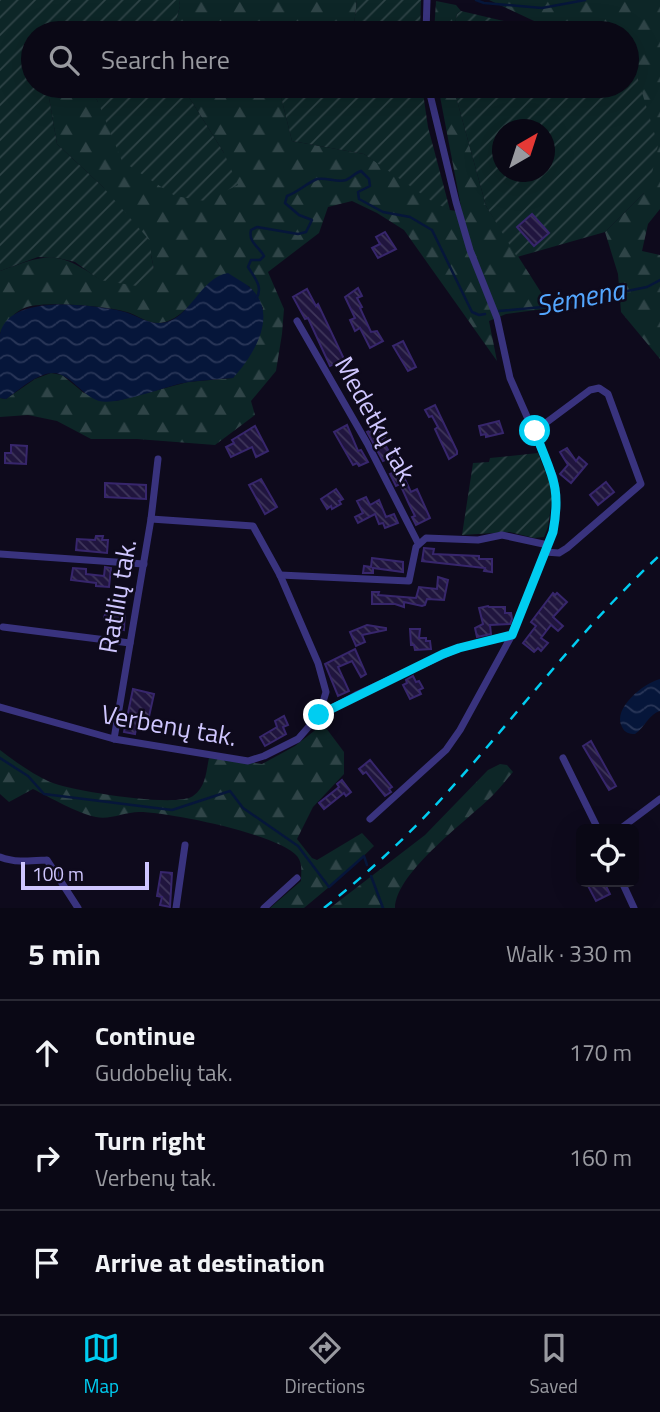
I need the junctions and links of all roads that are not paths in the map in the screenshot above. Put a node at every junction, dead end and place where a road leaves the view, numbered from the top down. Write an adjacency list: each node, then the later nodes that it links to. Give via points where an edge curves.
1 (427, 0): 2 (street)
2 (426, 21)
3 (431, 98): 5 (street, via 470,250 497,318 510,378)
4 (297, 321): 8 (street, Medetkų tak.)
5 (535, 431): 9 (street, via 557,495); 9 (street, via 599,388 608,394 641,484 568,548 559,553)
6 (158, 459): 7 (street, Ratilių tak.)
7 (151, 519): 11 (street, Ratilių tak.); 12 (street, via 253,526)
8 (418, 543): 9 (street, via 426,538 478,540 502,535); 12 (street, via 409,581)
9 (546, 549): 14 (street)
10 (0, 554): 11 (street)
11 (144, 564): 15 (street, Ratilių tak.)
12 (281, 575): 17 (street, via 326,692)
13 (3, 627): 15 (street)
14 (512, 635): 17 (street, Verbenų tak., via 443,654); 21 (street, via 446,750)
15 (130, 643): 18 (street, Ratilių tak.)
16 (0, 708): 18 (street, Verbenų tak.)
17 (319, 715): 18 (street, Verbenų tak., via 298,739 248,761)
18 (114, 739)
19 (563, 758): 22 (street)
20 (660, 800): 23 (street)
21 (370, 819)
22 (596, 824)
23 (627, 824)
24 (185, 845): 29 (street)
25 (0, 857): 28 (street, via 47,860)
26 (297, 878): 30 (street)
27 (624, 887): 31 (street)
28 (78, 908)
29 (176, 908)
30 (264, 908)
31 (634, 908)

